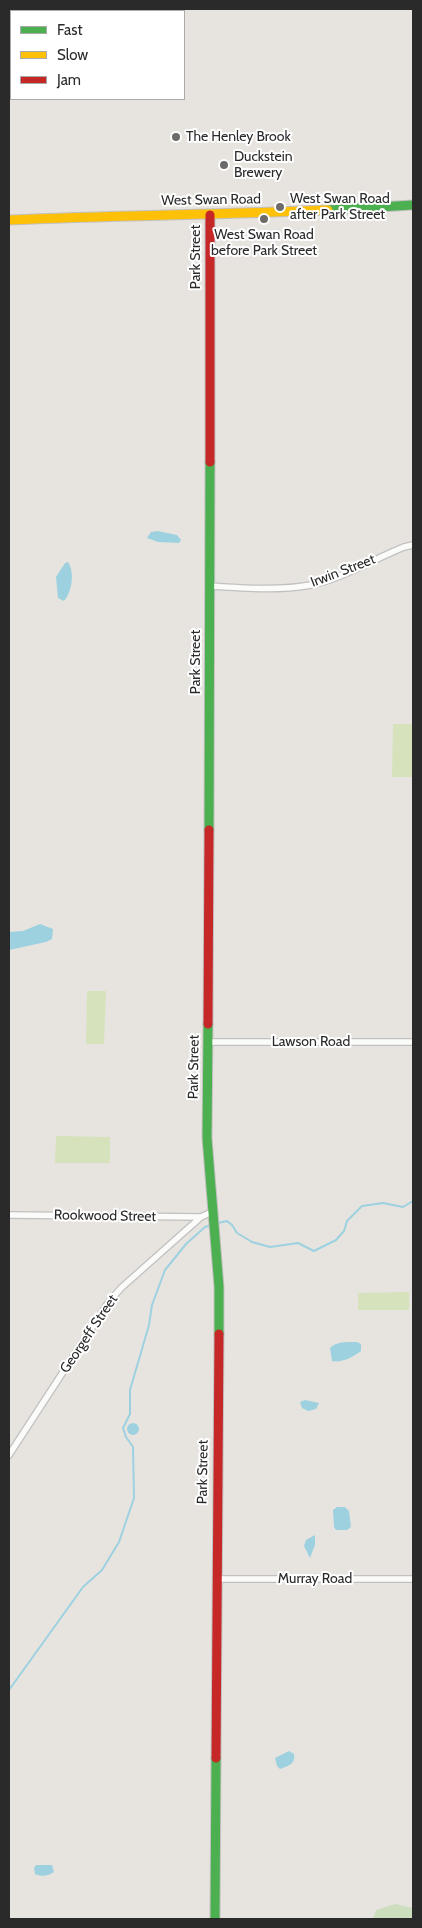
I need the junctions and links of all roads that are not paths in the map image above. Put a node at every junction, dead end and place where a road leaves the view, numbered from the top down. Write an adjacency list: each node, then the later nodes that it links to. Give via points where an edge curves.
1 (413, 205): 2 (street, West Swan Road)
2 (210, 215): 3 (street, West Swan Road); 5 (street, Park Street)
3 (9, 220)
4 (413, 545): 5 (street, Irwin Street, via 311,585 275,589)
5 (210, 586): 6 (street, Park Street)
6 (209, 1042): 7 (street, Lawson Road); 8 (street, Park Street, via 207,1138)
7 (413, 1042)
8 (214, 1211): 10 (street, Georgeff Street); 12 (street, Park Street, via 219,1287)
9 (9, 1215): 10 (street, Rookwood Street)
10 (201, 1218): 11 (street, Georgeff Street, via 108,1303)
11 (9, 1456)
12 (216, 1579): 13 (street, Murray Road); 14 (street, Park Street)
13 (413, 1579)
14 (215, 1919)

